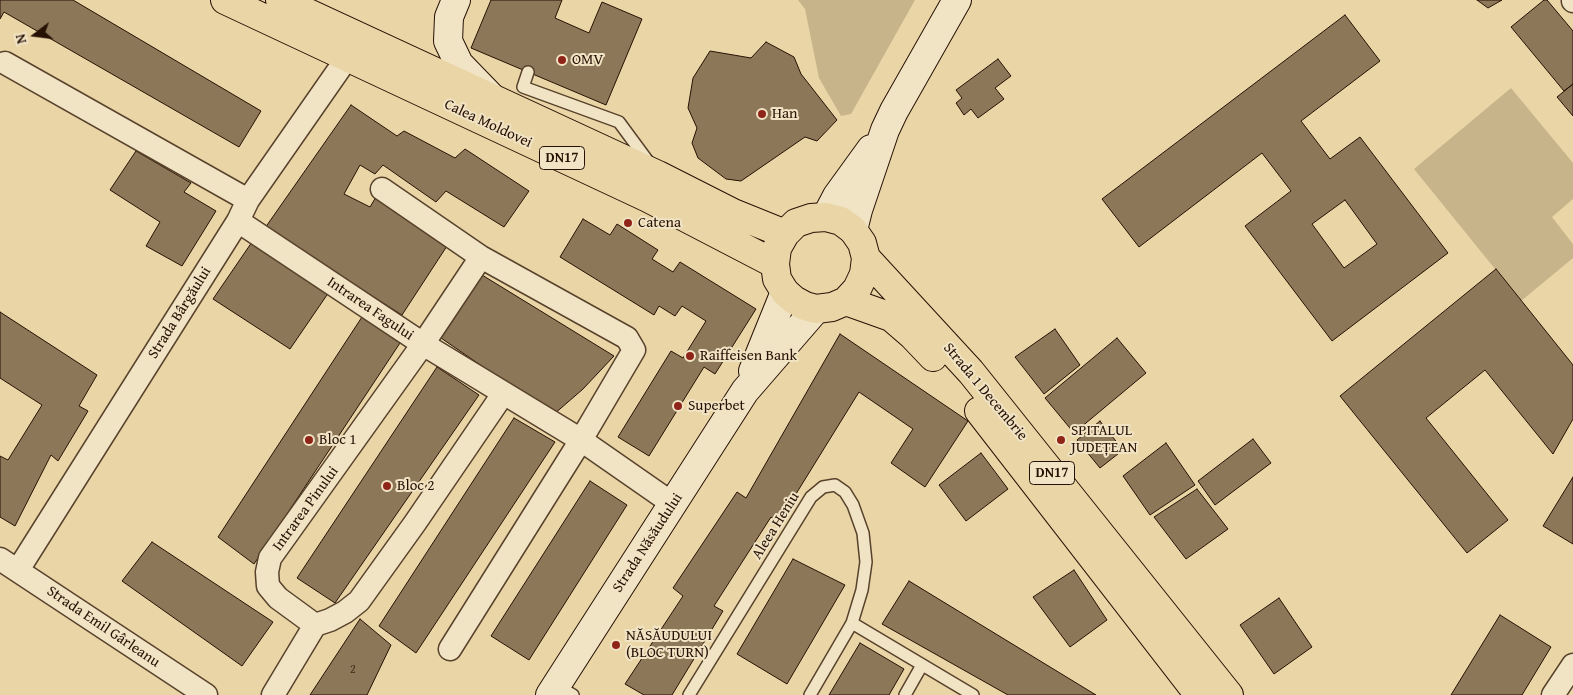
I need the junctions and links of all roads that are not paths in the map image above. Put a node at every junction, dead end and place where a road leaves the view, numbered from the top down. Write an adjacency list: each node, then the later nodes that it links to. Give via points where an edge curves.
1 (226, 0): 5 (main road, Calea Moldovei / DN17)
2 (280, 0): 8 (main road, Calea Moldovei / DN17)
3 (456, 0): 8 (main road, via 449,17 448,41 458,64)
4 (958, 0): 9 (main road)
5 (347, 58): 12 (street, Strada Bârgăului); 19 (main road, Calea Moldovei / DN17, via 648,198)
6 (5, 63): 12 (street)
7 (528, 72): 10 (lane, via 523,87 619,122)
8 (491, 97): 10 (main road, Calea Moldovei / DN17)
9 (885, 130): 13 (main road, via 837,196); 15 (main road)
10 (658, 175): 16 (main road, Calea Moldovei / DN17, via 733,213)
11 (382, 189): 17 (street)
12 (248, 200): 14 (street, Strada Bârgăului)
13 (826, 217): 15 (main road, via 841,221); 16 (main road, via 796,224)
14 (238, 221): 23 (street, Intrarea Fagului); 28 (street, Strada Bârgăului)
15 (853, 230): 18 (main road, DN17, via 862,243)
16 (785, 234): 19 (main road, via 777,248)
17 (481, 257): 23 (street); 26 (street, via 627,338 634,350)
18 (866, 258): 21 (main road, via 857,290); 42 (main road, Strada 1 Decembrie / DN17, via 971,372)
19 (775, 264): 20 (main road)
20 (785, 292): 22 (main road, via 794,300); 24 (main road, Strada Năsăudului)
21 (846, 301): 22 (main road); 41 (main road, Strada 1 Decembrie / DN17, via 897,321 958,384)
22 (816, 309): 24 (main road, Strada Năsăudului)
23 (423, 344): 25 (street, Intrarea Fagului); 30 (street, Intrarea Pinului, via 270,558 268,586 278,598)
24 (745, 391): 27 (main road, Strada Năsăudului)
25 (503, 394): 26 (street, Intrarea Fagului); 30 (street, via 359,601 346,612)
26 (581, 440): 27 (street, Intrarea Fagului); 31 (street)
27 (673, 504): 34 (main road, Strada Năsăudului)
28 (9, 565): 35 (street, Strada Emil Gârleanu)
29 (852, 623): 32 (lane); 37 (lane, Aleea Heniu, via 866,562 863,533 853,505 844,492 835,486 823,487 811,497); 38 (lane, Aleea Heniu)
30 (315, 625): 36 (street)
31 (450, 649)
32 (922, 665): 39 (lane); 40 (lane)
33 (1573, 666): 43 (street)
34 (560, 692)
35 (206, 695)
36 (273, 695)
37 (689, 695)
38 (810, 695)
39 (905, 695)
40 (973, 695)
41 (1199, 695)
42 (1229, 695)
43 (1553, 695)

